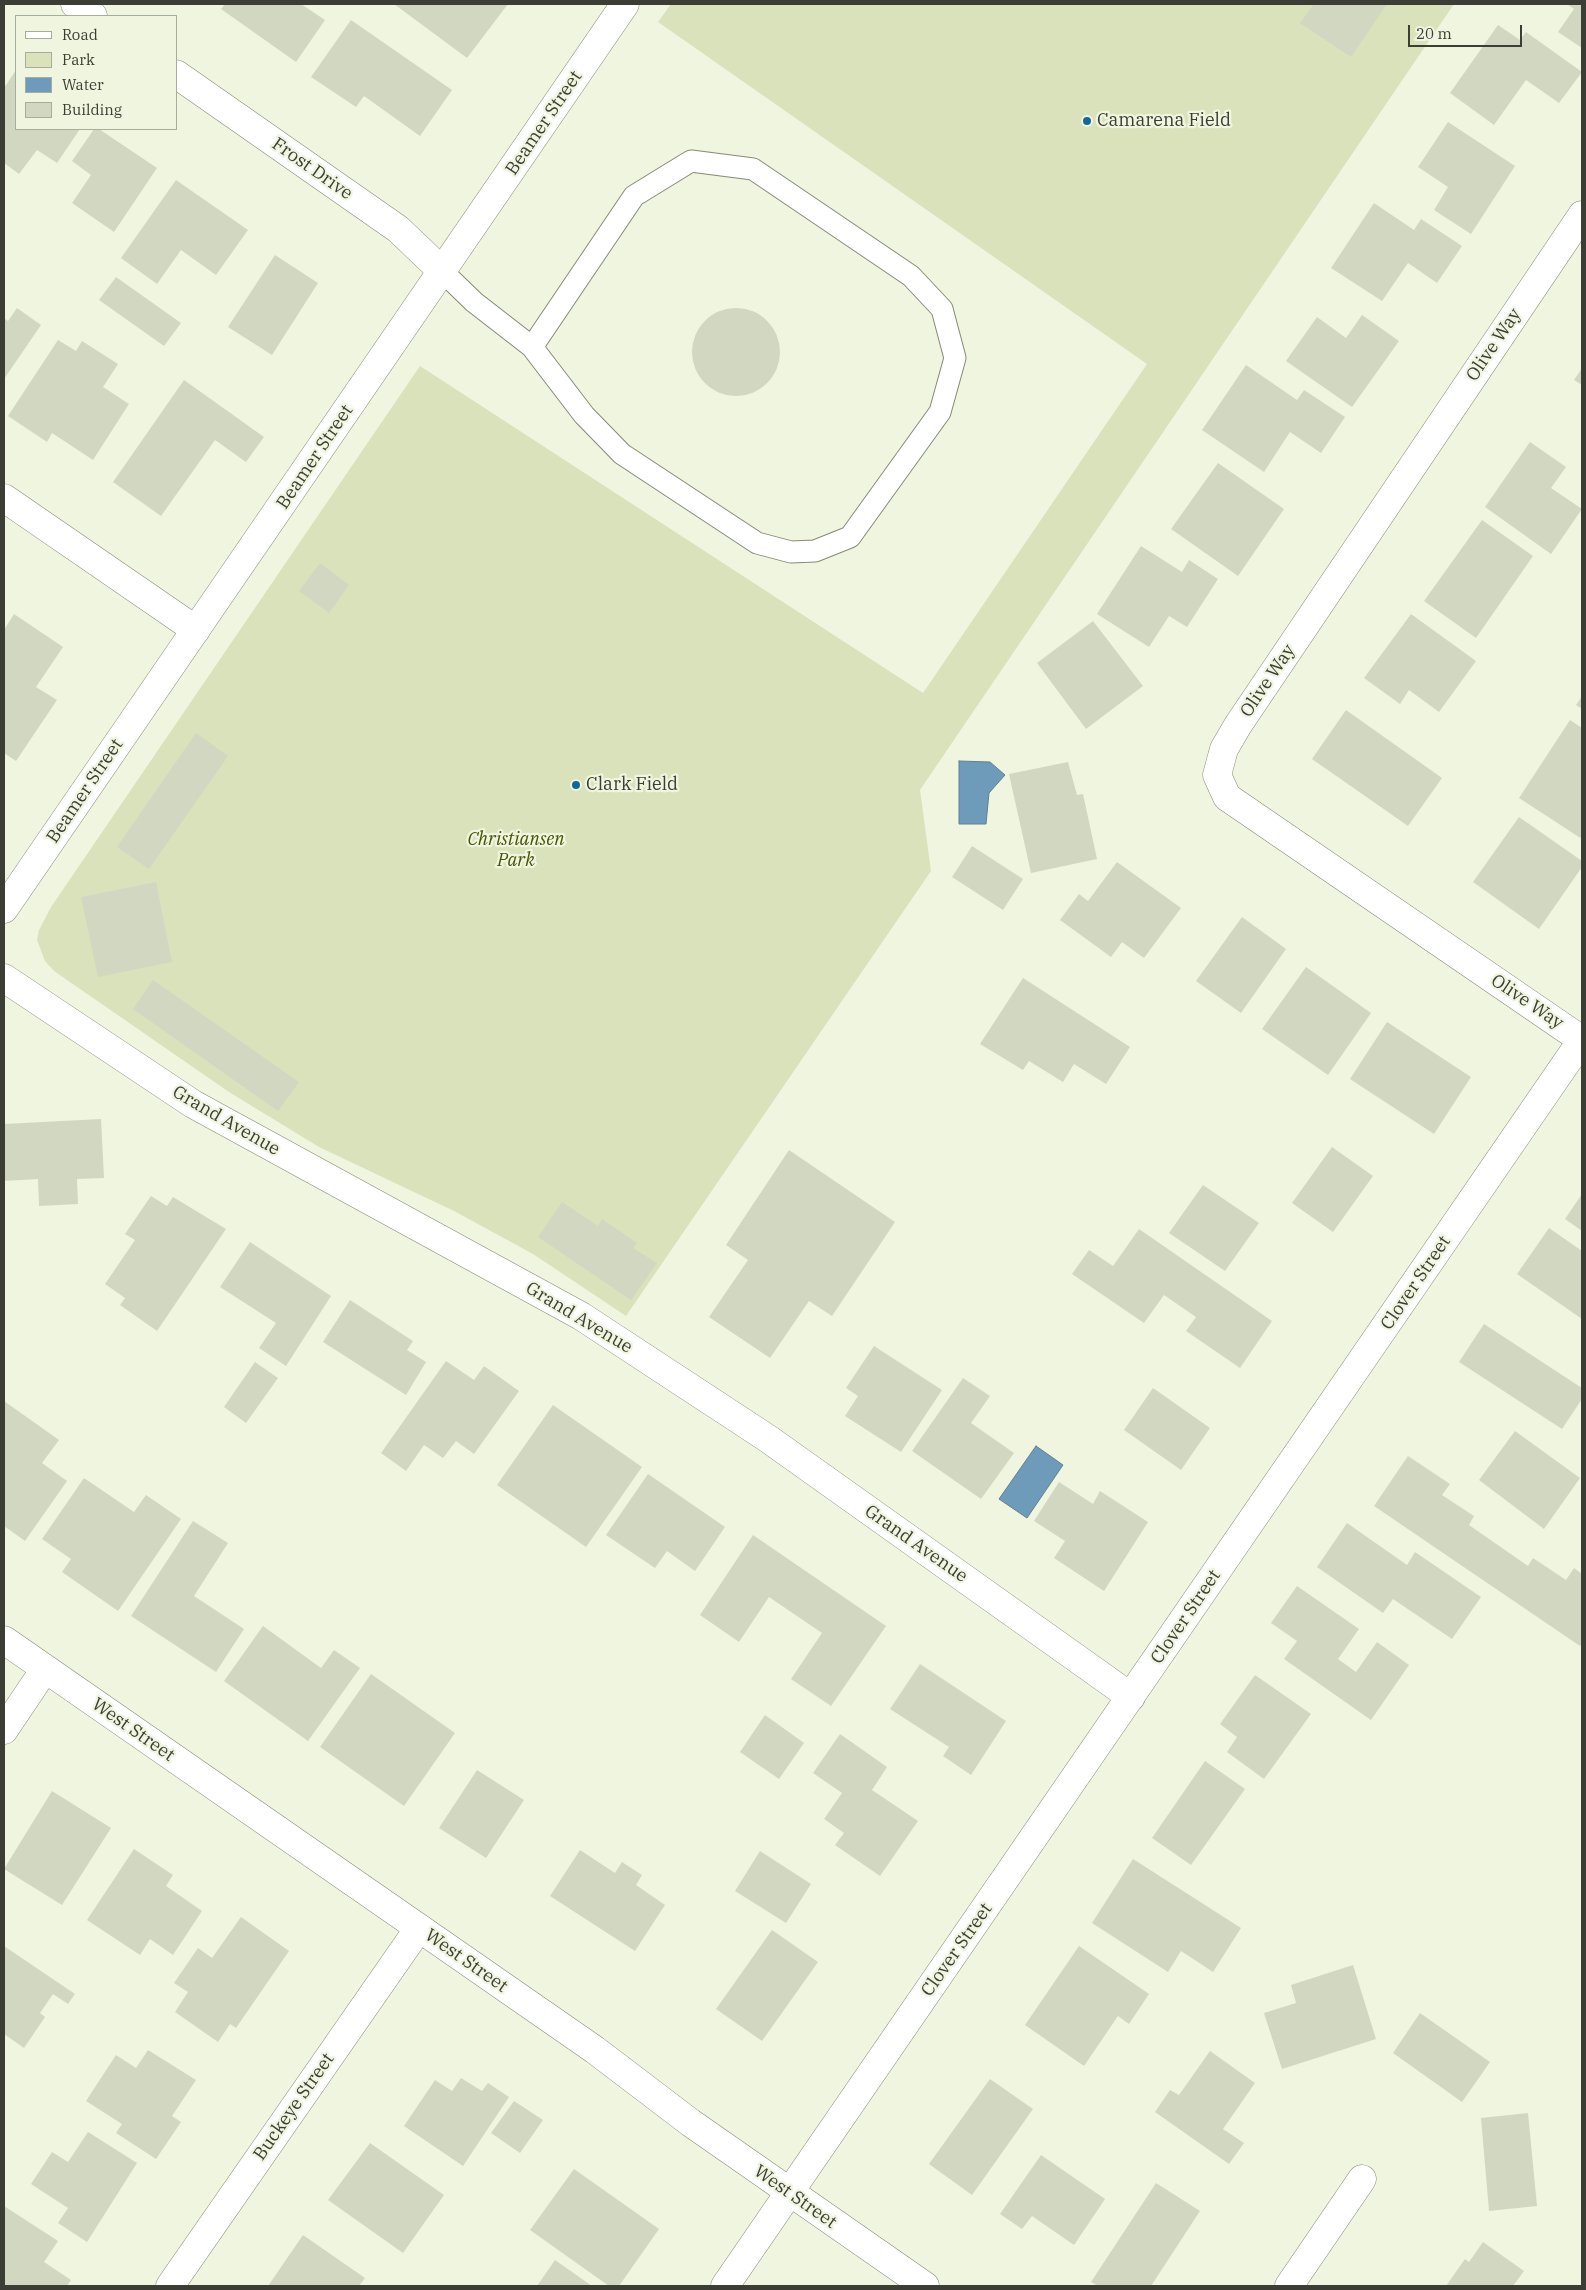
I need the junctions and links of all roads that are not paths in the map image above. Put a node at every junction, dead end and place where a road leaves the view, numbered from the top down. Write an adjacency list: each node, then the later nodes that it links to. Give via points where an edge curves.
1 (75, 4): 3 (street)
2 (625, 4): 6 (street, Beamer Street)
3 (92, 15)
4 (178, 75): 6 (street, Frost Drive, via 398,229)
5 (1582, 215): 12 (street, Olive Way, via 1238,725 1224,749 1218,775 1227,797)
6 (442, 271): 7 (lane, via 474,302); 9 (street, Beamer Street)
7 (532, 347): 7 (lane, via 584,415 622,454 757,543 791,552 815,551 850,537 940,412 955,358 942,309 911,276 753,169 691,161 634,196)
8 (4, 498): 9 (street)
9 (196, 630): 10 (street, Beamer Street)
10 (4, 910)
11 (4, 978): 15 (street, Grand Avenue, via 193,1104 581,1316 767,1438)
12 (1582, 1040): 15 (street, Clover Street)
13 (4, 1640): 14 (street, West Street)
14 (46, 1669): 16 (street); 17 (street, West Street)
15 (1131, 1697): 19 (street, Clover Street)
16 (4, 1730)
17 (419, 1928): 19 (street, West Street); 20 (street, Buckeye Street)
18 (1362, 2179): 23 (street)
19 (790, 2193): 21 (street, Clover Street); 22 (street, West Street)
20 (170, 2286)
21 (725, 2286)
22 (925, 2286)
23 (1289, 2286)

